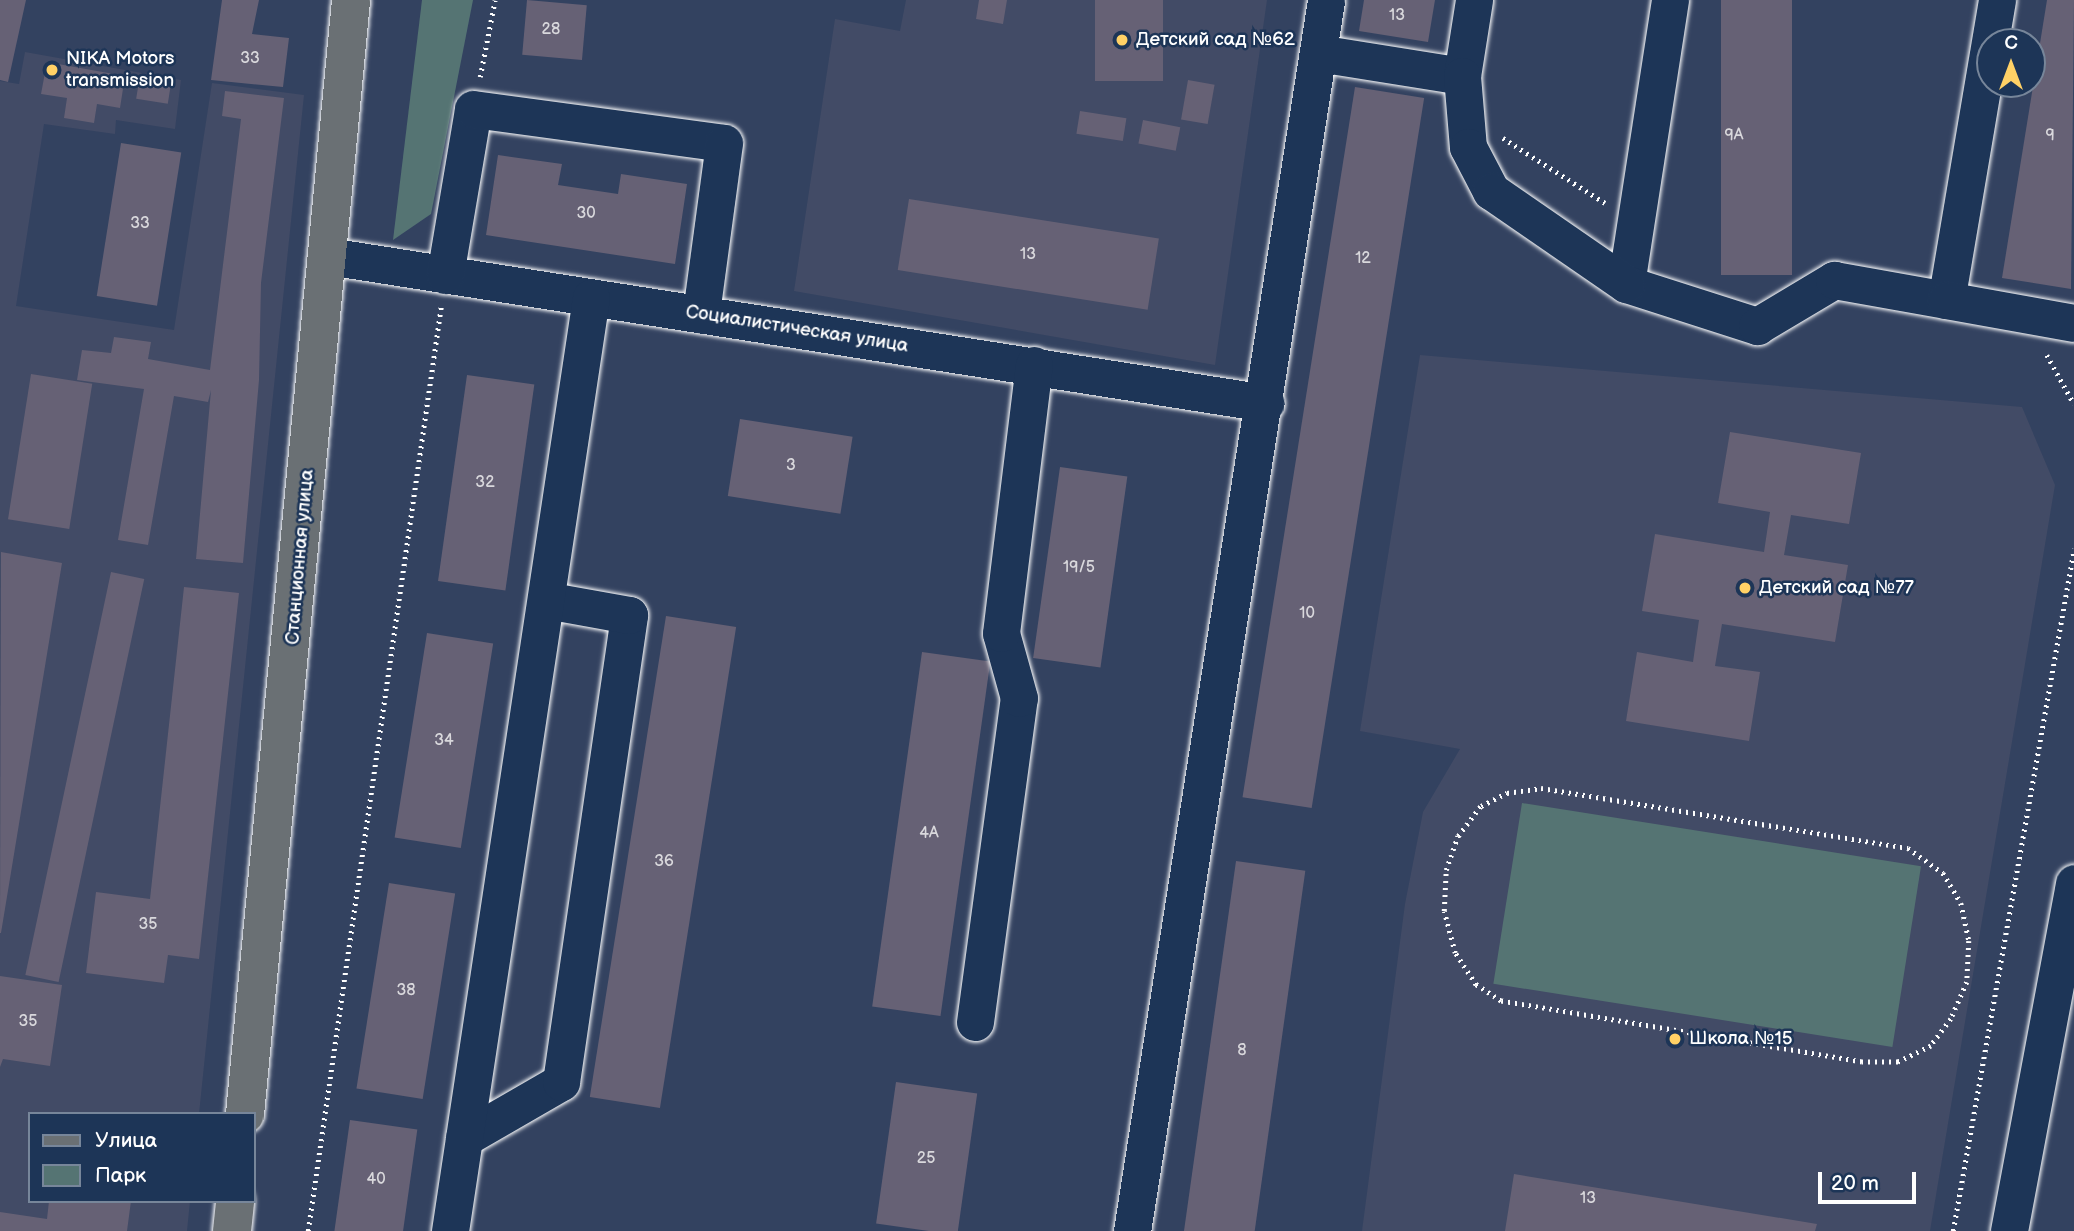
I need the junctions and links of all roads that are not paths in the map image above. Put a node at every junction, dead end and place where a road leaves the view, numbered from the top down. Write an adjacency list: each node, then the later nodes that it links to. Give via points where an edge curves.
1 (351, 0): 8 (main road, Станционная улица)
2 (1326, 0): 6 (street)
3 (1474, 0): 7 (street)
4 (1670, 0): 10 (street)
5 (1997, 0): 12 (street)
6 (1318, 53): 7 (street); 16 (street)
7 (1462, 76): 10 (street, via 1468,147 1491,191)
8 (328, 257): 9 (street, Социалистическая улица); 20 (main road, Станционная улица)
9 (445, 275): 11 (street, Социалистическая улица); 13 (street, via 473,109 724,143)
10 (1626, 284): 12 (street, via 1757,326 1834,280)
11 (592, 298): 13 (street, Социалистическая улица); 17 (street)
12 (1945, 300): 14 (street)
13 (701, 314): 15 (street, Социалистическая улица)
14 (2074, 323)
15 (1034, 365): 16 (street, Социалистическая улица); 19 (street, via 1001,633 1020,698)
16 (1266, 403): 25 (street)
17 (546, 600): 21 (street); 21 (street, via 629,615 561,1082)
18 (2074, 883): 26 (street)
19 (975, 1022)
20 (245, 1112)
21 (464, 1138): 24 (street)
22 (235, 1203): 23 (main road)
23 (232, 1231)
24 (450, 1231)
25 (1132, 1231)
26 (2009, 1231)

